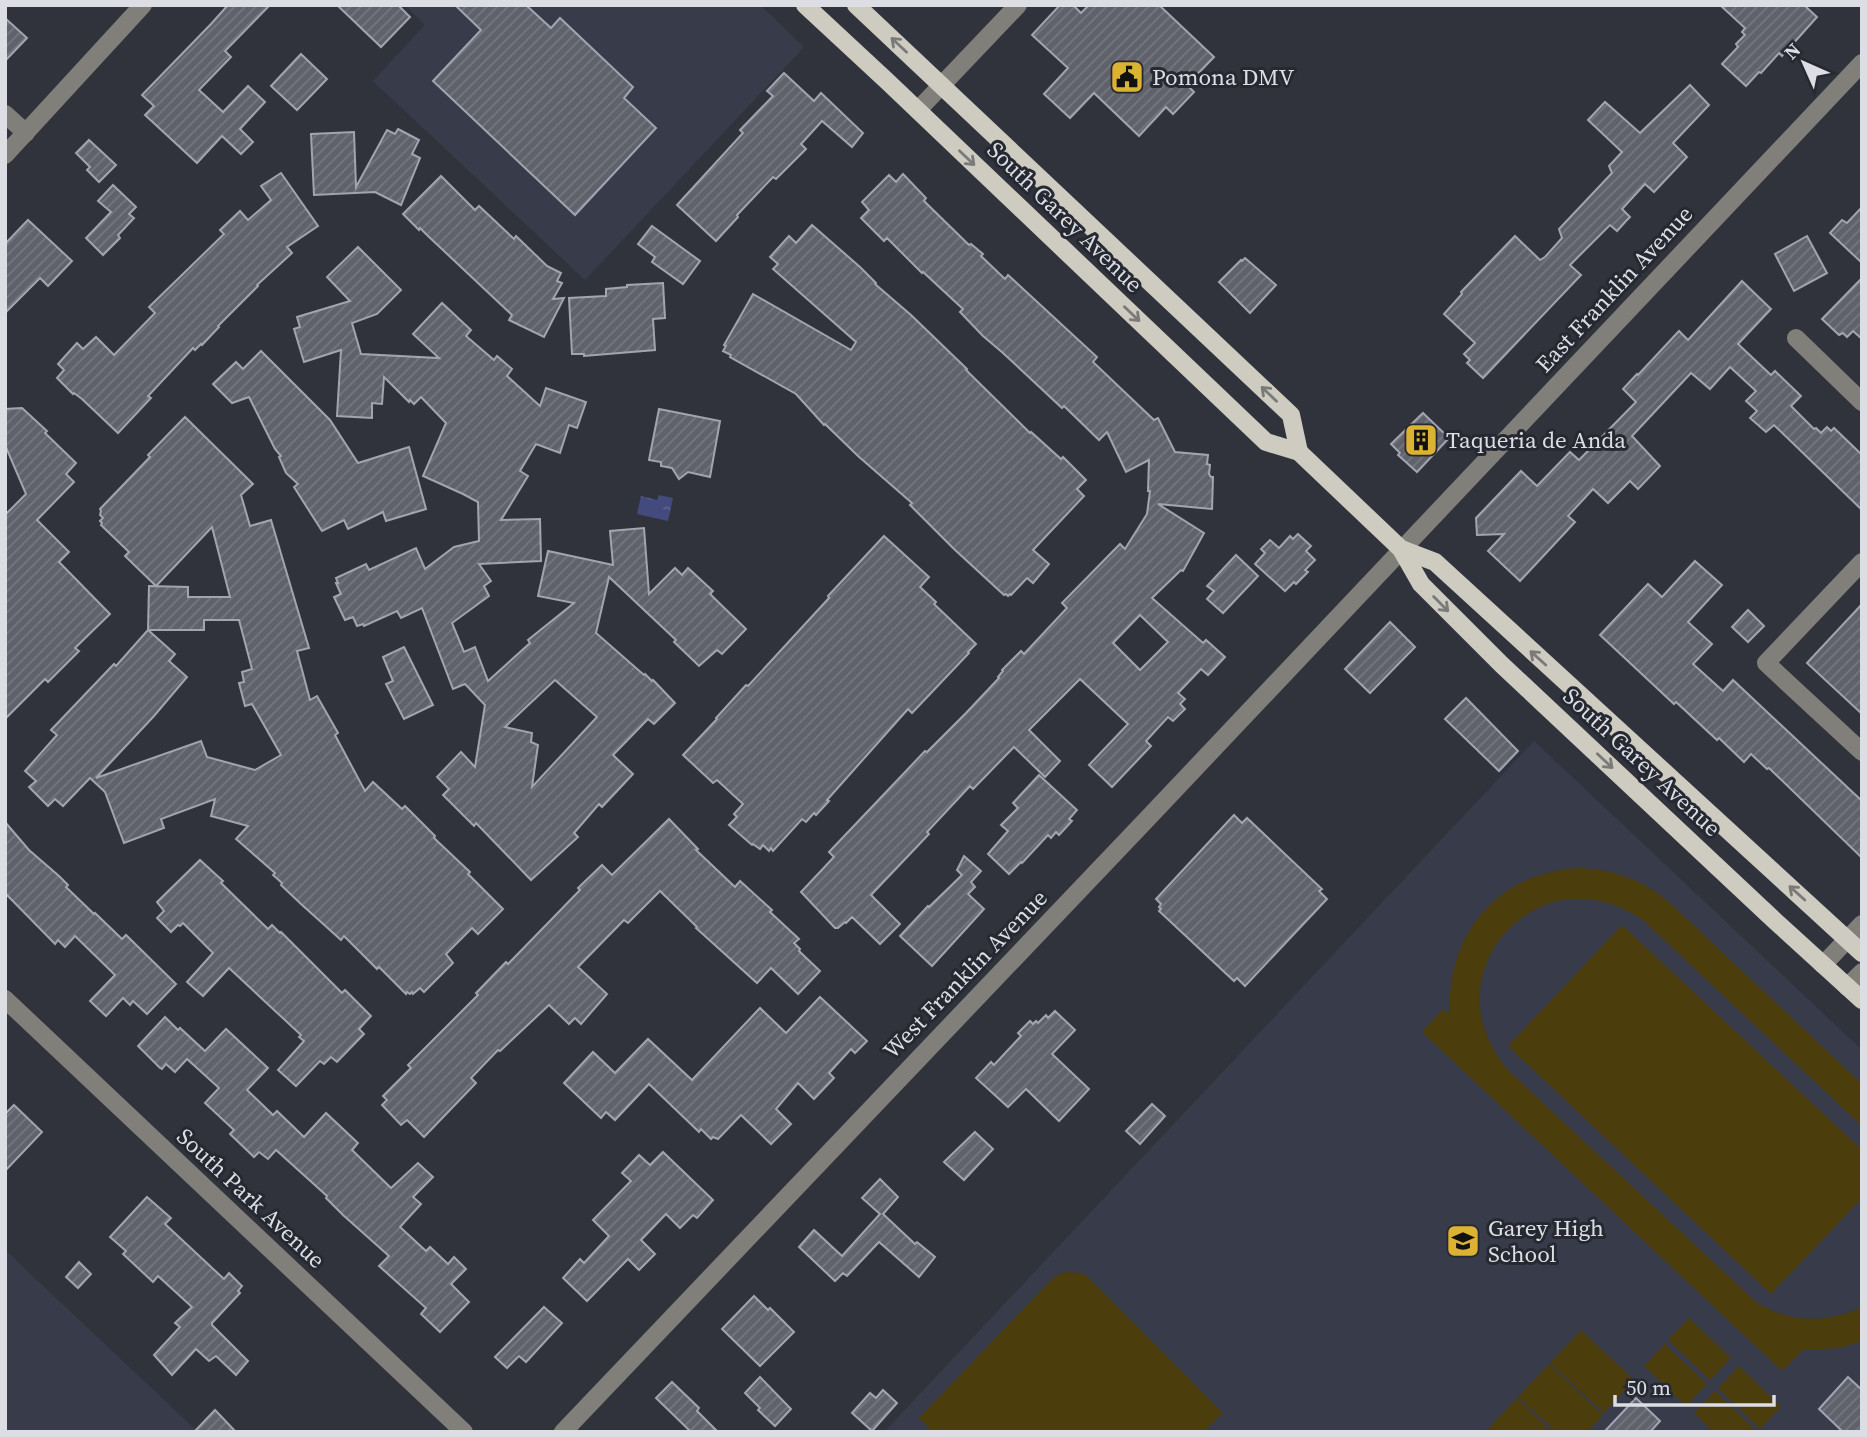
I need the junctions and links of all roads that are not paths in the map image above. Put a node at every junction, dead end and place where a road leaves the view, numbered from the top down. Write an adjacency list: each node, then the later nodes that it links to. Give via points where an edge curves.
1 (143, 5): 9 (street)
2 (805, 5): 7 (main road, South Garey Avenue)
3 (856, 5): 6 (main road, South Garey Avenue, one-way to 3)
4 (1018, 5): 6 (street)
5 (1862, 63): 14 (street, East Franklin Avenue)
6 (941, 86): 7 (street); 13 (main road, South Garey Avenue, one-way to 6, via 1291,415)
7 (918, 110): 13 (main road, South Garey Avenue, one-way to 13, via 1266,442)
8 (5, 114): 9 (street)
9 (26, 133): 10 (street)
10 (5, 155)
11 (1796, 338): 12 (street)
12 (1862, 402)
13 (1298, 452): 14 (main road, South Garey Avenue)
14 (1401, 549): 18 (main road, South Garey Avenue, one-way to 14, via 1435,562); 20 (main road, South Garey Avenue, one-way to 20, via 1421,584 1502,665); 26 (street, West Franklin Avenue)
15 (1862, 562): 16 (street, via 1766,663)
16 (1862, 752)
17 (1862, 924): 18 (street)
18 (1847, 940): 19 (main road, South Garey Avenue); 20 (street)
19 (1862, 953)
20 (1823, 965): 22 (main road, South Garey Avenue)
21 (1862, 972): 22 (street)
22 (1847, 987): 24 (main road, South Garey Avenue)
23 (5, 999): 25 (street, South Park Avenue)
24 (1862, 1000)
25 (464, 1432)
26 (563, 1432)

